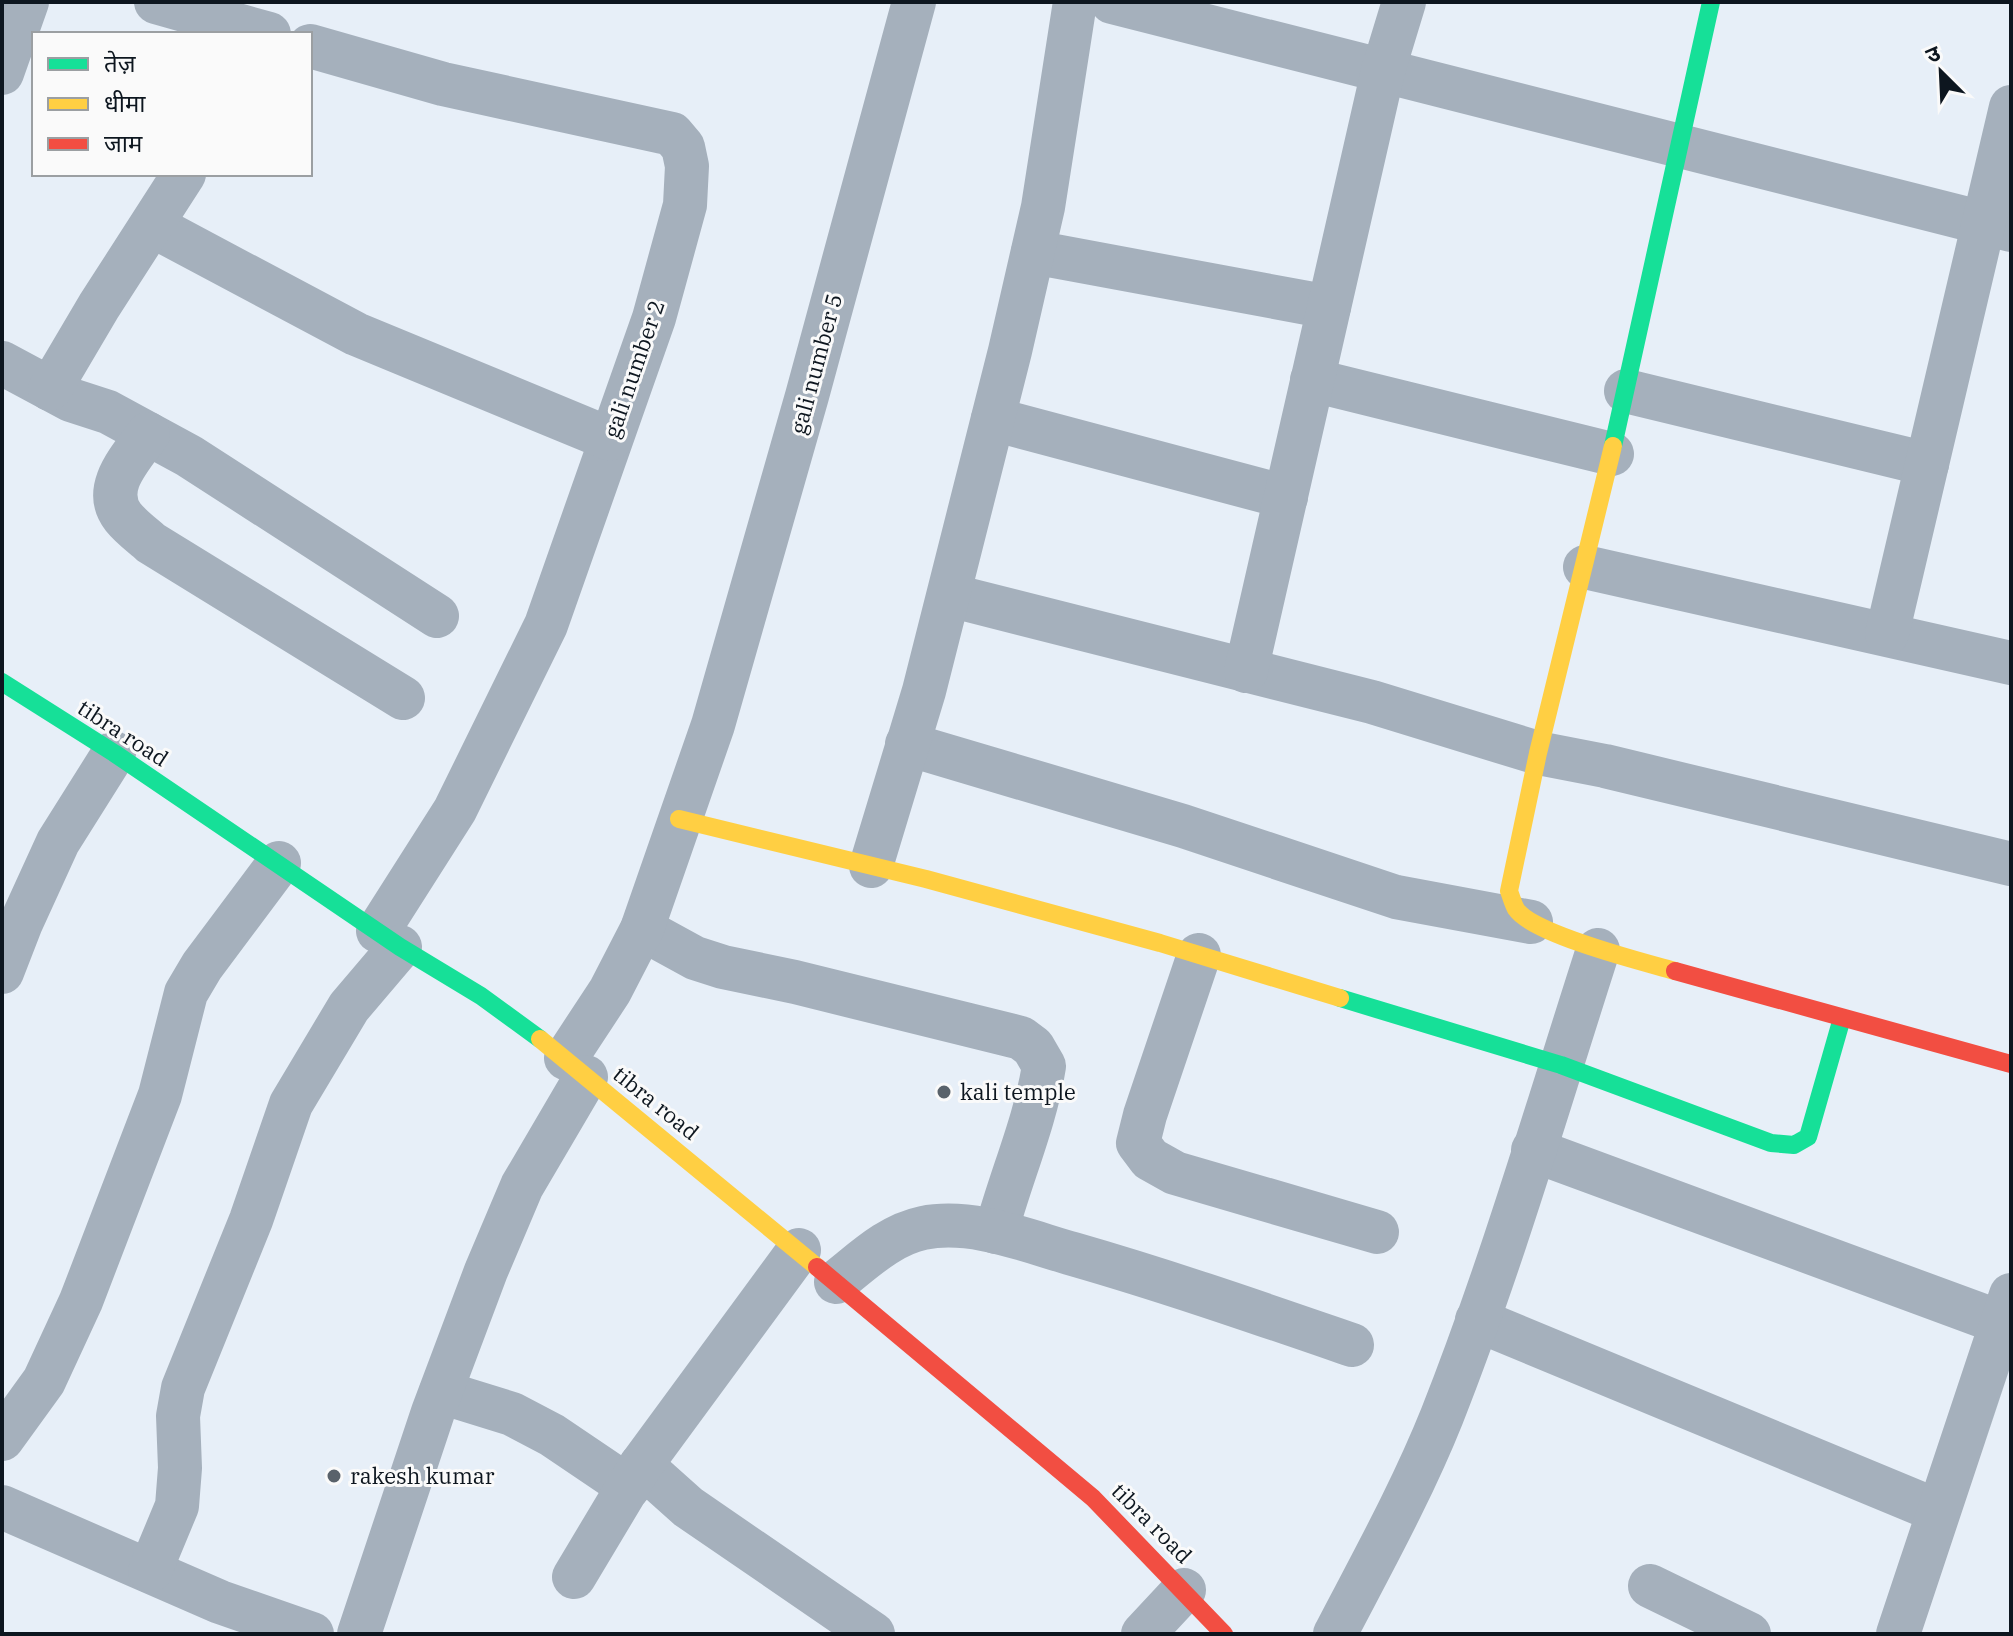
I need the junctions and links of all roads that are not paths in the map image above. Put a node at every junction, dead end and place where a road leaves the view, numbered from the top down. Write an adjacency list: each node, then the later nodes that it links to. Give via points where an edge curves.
1 (27, 2): 11 (street)
2 (156, 2): 8 (street)
3 (914, 2): 41 (street, gali number 5, via 713,725)
4 (1075, 2): 18 (street)
5 (1112, 2): 12 (street)
6 (1404, 2): 12 (street)
7 (1711, 2): 14 (street)
8 (210, 9): 9 (street)
9 (264, 32)
10 (312, 47): 26 (street, gali number 2, via 443,84 672,134 683,147 685,205 654,318)
11 (5, 58)
12 (1383, 71): 14 (street); 19 (street)
13 (2011, 107): 17 (street)
14 (1678, 147): 17 (street); 23 (street)
15 (183, 176): 16 (street)
16 (153, 226): 22 (street); 26 (street, via 356,334)
17 (1997, 226): 28 (street)
18 (1033, 252): 19 (street); 24 (street)
19 (1329, 307): 21 (street)
20 (2, 363): 22 (street)
21 (1312, 380): 27 (street); 29 (street)
22 (50, 389): 25 (street)
23 (1626, 391): 27 (street); 28 (street)
24 (993, 419): 29 (street); 31 (street)
25 (148, 434): 32 (street); 37 (street, via 119,476 113,496 122,516 151,543)
26 (610, 439): 47 (street, gali number 2, via 546,625)
27 (1612, 454): 30 (street)
28 (1927, 464): 33 (street)
29 (1286, 497): 35 (street)
30 (1585, 567): 33 (street); 40 (street)
31 (949, 595): 35 (street); 38 (street)
32 (437, 616)
33 (1887, 634): 34 (street)
34 (2011, 663)
35 (1246, 671): 40 (street, via 1372,702)
36 (2, 682): 39 (street, tibra road)
37 (403, 698)
38 (907, 744): 44 (street); 45 (street, via 1183,826 1396,897)
39 (114, 753): 42 (street, tibra road); 50 (street, via 58,842)
40 (1538, 753): 43 (street); 45 (street, via 1509,891 1516,910)
41 (679, 819): 44 (street); 46 (street, gali number 5)
42 (279, 863): 47 (street, tibra road); 64 (street, via 186,993 160,1095 81,1301 44,1381)
43 (2011, 864)
44 (871, 866): 49 (street)
45 (1531, 922): 48 (street)
46 (642, 929): 54 (street, gali number 5); 56 (street, via 723,967 1021,1038 1033,1047 1044,1066 1038,1103)
47 (389, 939): 54 (street, tibra road, via 481,996); 68 (street, gali number 2, via 291,1104 183,1388 177,1506)
48 (1598, 950): 51 (street); 53 (street)
49 (1199, 955): 53 (street); 57 (street, via 1138,1143 1150,1159 1175,1173)
50 (2, 972)
51 (1842, 1018): 52 (street); 53 (street, via 1808,1137 1794,1145 1771,1143)
52 (2011, 1064)
53 (1561, 1065): 55 (street)
54 (576, 1068): 58 (street, tibra road); 63 (street, gali number 5, via 486,1271)
55 (1533, 1150): 60 (street); 61 (street)
56 (996, 1232): 59 (street, via 924,1227 891,1239); 62 (street, via 1168,1282)
57 (1377, 1232)
58 (799, 1250): 59 (street, tibra road); 65 (street)
59 (836, 1282): 71 (street, tibra road, via 1093,1498)
60 (1477, 1320): 67 (street); 77 (street, via 1441,1419)
61 (2005, 1328): 67 (street)
62 (1352, 1345)
63 (441, 1392): 65 (street, via 512,1414); 73 (street, gali number 5)
64 (2, 1439)
65 (635, 1476): 69 (street); 74 (street)
66 (2, 1507): 68 (street)
67 (1938, 1511): 79 (street)
68 (150, 1571): 72 (street)
69 (574, 1577)
70 (1650, 1586): 78 (street)
71 (1184, 1590): 75 (street); 76 (street, tibra road)
72 (312, 1634)
73 (359, 1634)
74 (873, 1634)
75 (1143, 1634)
76 (1224, 1634)
77 (1335, 1634)
78 (1749, 1634)
79 (1898, 1634)

